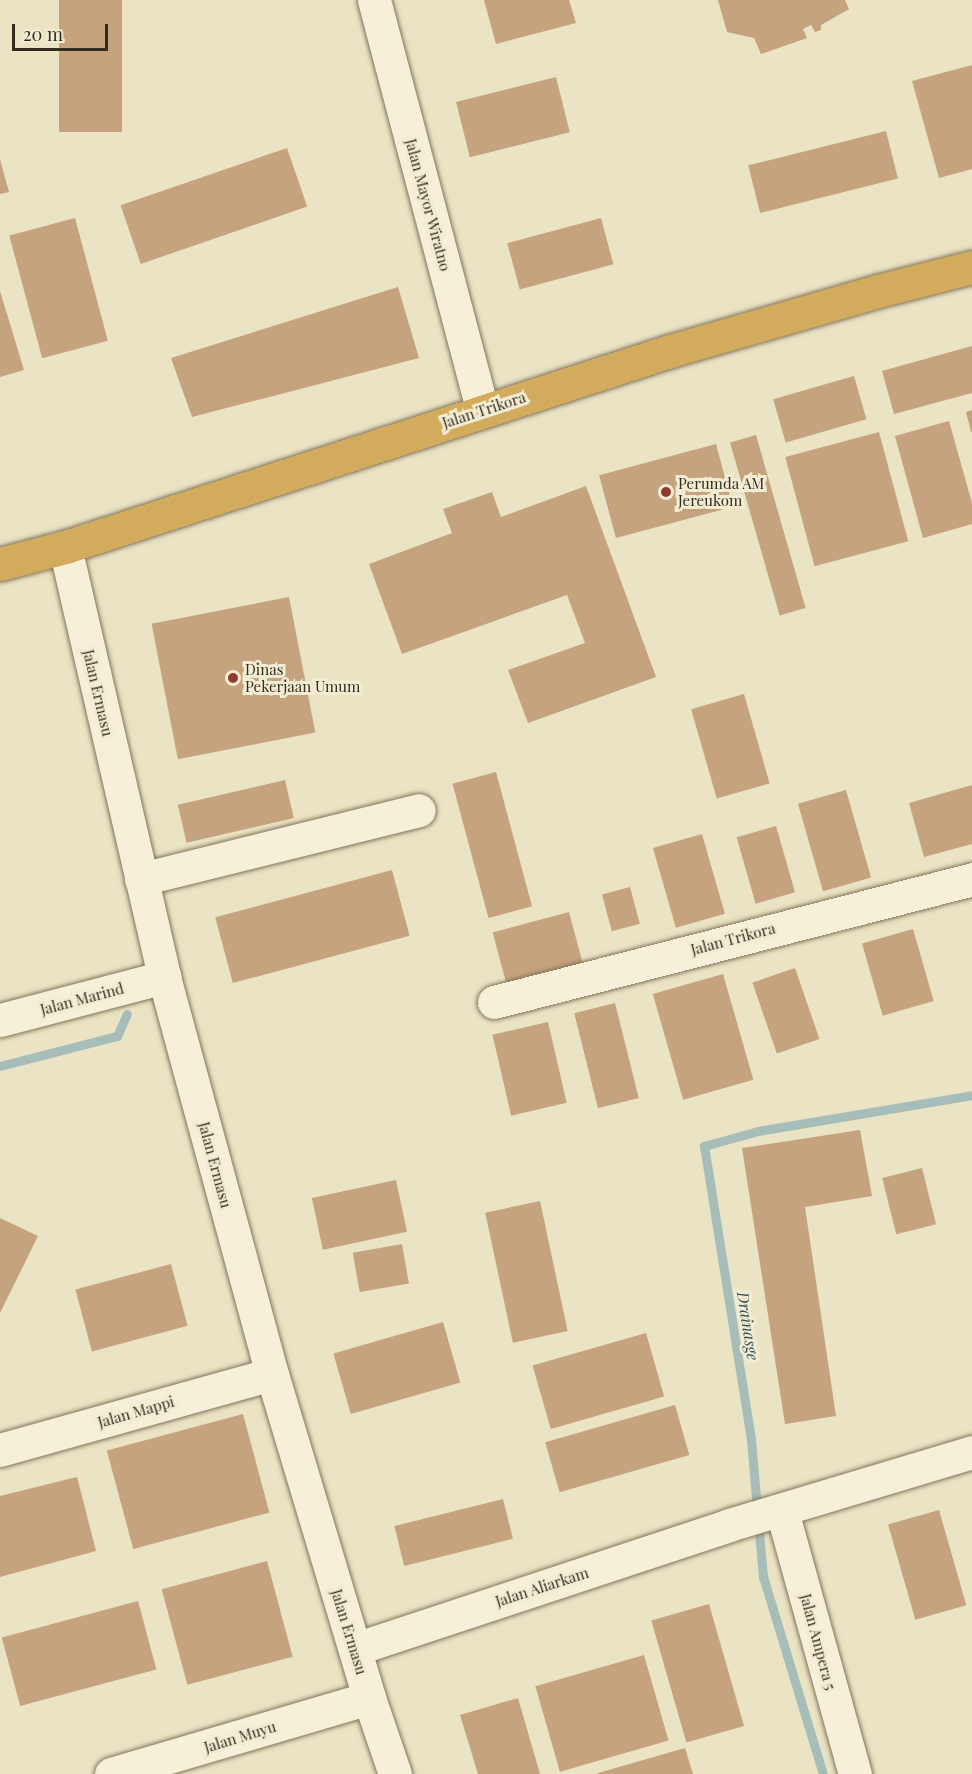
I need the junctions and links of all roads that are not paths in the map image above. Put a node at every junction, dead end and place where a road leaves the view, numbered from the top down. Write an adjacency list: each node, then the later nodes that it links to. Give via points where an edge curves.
1 (374, 0): 3 (street, Jalan Mayor Wiratno)
2 (972, 267): 3 (highway, Jalan Trikora, via 670,351)
3 (482, 410): 4 (highway, Jalan Trikora)
4 (65, 547): 5 (highway, Jalan Trikora); 7 (street, Jalan Ermasu)
5 (0, 564)
6 (419, 810): 7 (street)
7 (141, 879): 9 (street, Jalan Ermasu)
8 (972, 879): 10 (street, Jalan Trikora)
9 (164, 977): 11 (street, Jalan Marind); 12 (street, Jalan Ermasu)
10 (494, 1002)
11 (0, 1020)
12 (272, 1374): 13 (street, Jalan Mappi); 16 (street, Jalan Ermasu)
13 (0, 1450)
14 (972, 1452): 15 (street)
15 (774, 1513): 16 (street, Jalan Aliarkam); 21 (street, Jalan Ampera 5)
16 (354, 1649): 17 (street, Jalan Ermasu)
17 (369, 1698): 18 (street, Jalan Muyu); 20 (street, Jalan Ermasu)
18 (199, 1762): 19 (street, Jalan Muyu)
19 (111, 1774)
20 (394, 1774)
21 (855, 1774)

